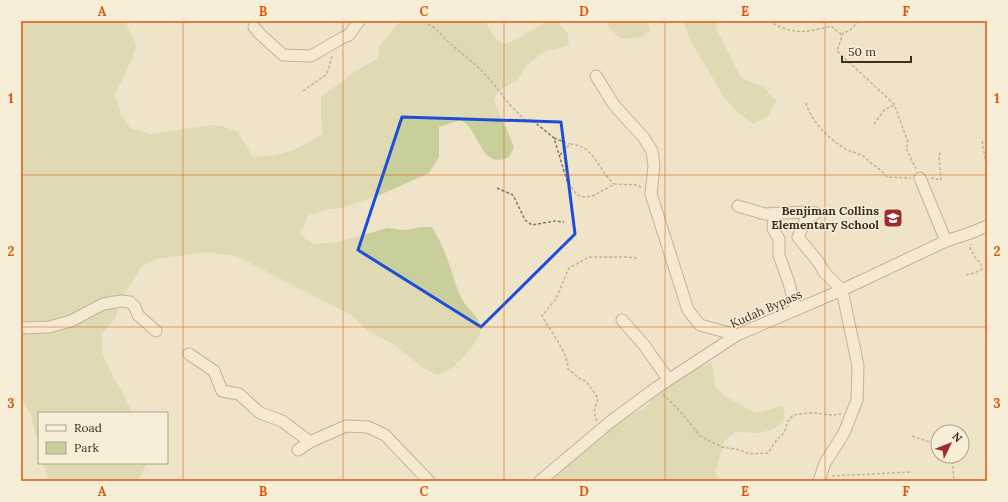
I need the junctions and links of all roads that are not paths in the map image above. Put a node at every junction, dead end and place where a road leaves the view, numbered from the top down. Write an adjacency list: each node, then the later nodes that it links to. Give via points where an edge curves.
1 (359, 21): 2 (street, via 349,36 311,56 283,54)
2 (254, 27)
3 (596, 76): 14 (street, via 614,105 644,138 652,151 654,166 651,194 688,310 700,325)
4 (920, 178): 8 (street)
5 (738, 206): 6 (street, via 765,214)
6 (772, 213): 9 (street, via 816,213 806,219 798,237 824,272); 10 (street, via 773,229 779,239 779,255)
7 (987, 226): 8 (street, Kudah Bypass)
8 (946, 241): 9 (street, Kudah Bypass)
9 (842, 290): 10 (street, Kudah Bypass); 19 (street, via 858,366 857,400 844,433 825,463)
10 (796, 310): 14 (street, Kudah Bypass)
11 (622, 320): 16 (street)
12 (21, 328): 13 (street, via 49,327 71,321 103,304 121,301 130,302 138,314)
13 (156, 331)
14 (736, 335): 16 (street, Kudah Bypass)
15 (189, 354): 17 (street, via 214,371 222,391 239,394 260,413 282,421)
16 (668, 379): 21 (street, Kudah Bypass)
17 (310, 442): 18 (street); 20 (street, via 346,426 368,427 385,435)
18 (298, 450)
19 (820, 478)
20 (429, 481)
21 (540, 481)

